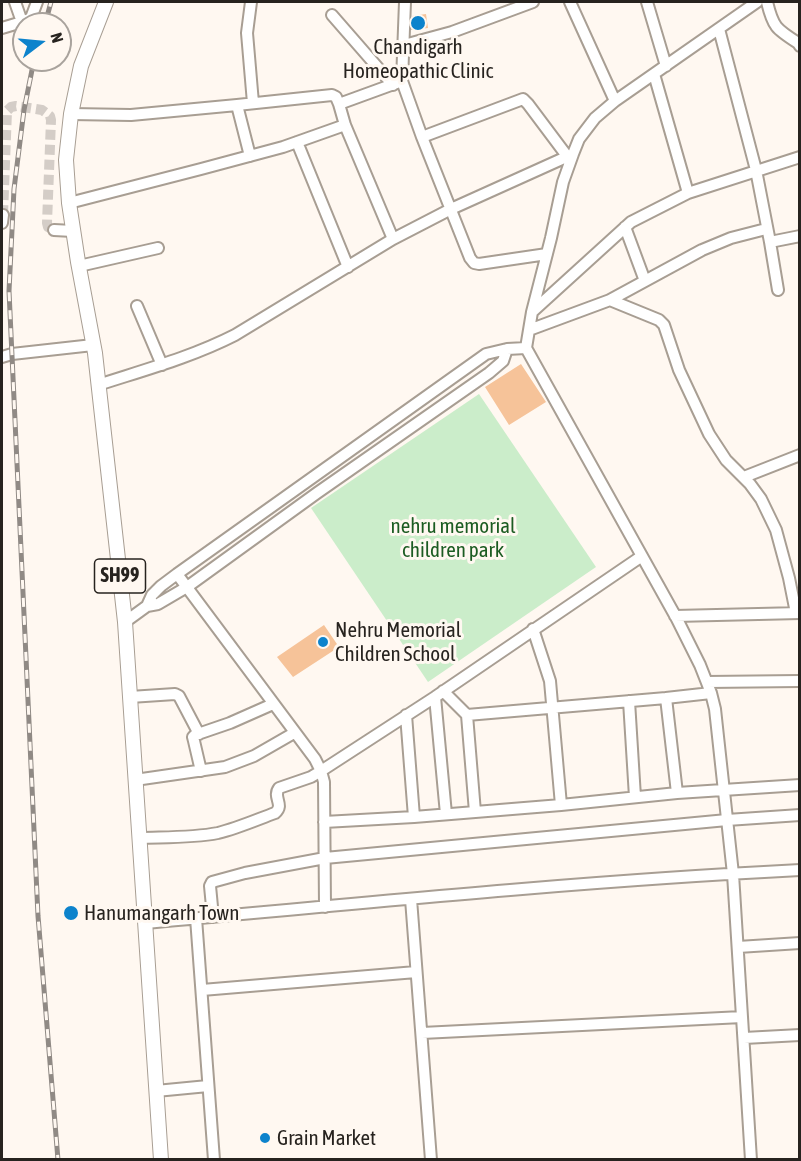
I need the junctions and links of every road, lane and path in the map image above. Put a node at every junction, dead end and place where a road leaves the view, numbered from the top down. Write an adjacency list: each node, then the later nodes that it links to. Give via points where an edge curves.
1 (106, 2): 20 (main road, SH99, via 81,66)
2 (251, 2): 17 (street, via 246,33)
3 (405, 2): 11 (street)
4 (533, 2): 11 (street)
5 (570, 2): 16 (street)
6 (647, 2): 13 (street)
7 (757, 2): 10 (street)
8 (766, 2): 12 (street, via 776,27)
9 (332, 15): 15 (street)
10 (719, 28): 13 (street); 27 (street)
11 (404, 45): 15 (street)
12 (800, 46)
13 (666, 66): 14 (street)
14 (654, 74): 16 (street); 28 (street)
15 (398, 83): 18 (street); 22 (street)
16 (615, 101): 24 (street, via 595,118)
17 (253, 103): 18 (street, via 332,95); 19 (street)
18 (339, 104): 21 (street)
19 (237, 105): 20 (street, via 131,115); 25 (street)
20 (71, 114): 29 (main road, SH99, via 66,160)
21 (345, 125): 23 (street); 36 (street)
22 (422, 137): 24 (street, via 523,99); 30 (street)
23 (297, 142): 25 (street); 41 (street)
24 (570, 155): 30 (street); 39 (street)
25 (250, 156): 29 (street)
26 (800, 157): 27 (street)
27 (756, 171): 28 (street); 32 (street)
28 (688, 193): 31 (street)
29 (69, 202): 34 (main road, SH99)
30 (452, 209): 36 (street); 39 (street, via 474,263)
31 (625, 227): 42 (street); 46 (street)
32 (766, 229): 37 (street); 42 (street, via 702,250)
33 (54, 230): 34 (street)
34 (74, 231): 40 (main road, SH99)
35 (800, 236): 37 (street)
36 (393, 239): 41 (street)
37 (770, 242): 43 (street)
38 (158, 248): 40 (street)
39 (547, 254): 46 (street)
40 (79, 266): 48 (main road, SH99)
41 (348, 267): 52 (street, via 235,335)
42 (645, 281): 44 (street)
43 (778, 290)
44 (610, 300): 47 (street); 55 (street, via 664,325 679,370 709,434 726,460)
45 (138, 306): 52 (street)
46 (532, 312): 47 (street)
47 (529, 330): 49 (street)
48 (93, 345): 51 (street); 53 (main road, SH99)
49 (526, 348): 50 (street); 58 (street)
50 (507, 350): 56 (street, via 486,354); 57 (street, via 498,366)
51 (2, 357)
52 (162, 365): 53 (street)
53 (98, 385): 64 (main road, SH99)
54 (800, 455): 55 (street)
55 (744, 477): 62 (street, via 761,499 776,530)
56 (308, 481): 57 (street); 59 (street)
57 (317, 493): 60 (street)
58 (642, 556): 63 (street); 65 (street)
59 (177, 574): 60 (street); 61 (street, via 161,586)
60 (187, 587): 61 (street, via 171,598); 72 (street)
61 (147, 606): 64 (street)
62 (798, 613): 63 (street)
63 (675, 616): 67 (street)
64 (125, 622): 69 (main road, SH99)
65 (533, 629): 68 (street); 73 (street, via 548,673)
66 (800, 681): 67 (street)
67 (709, 687): 70 (street); 82 (street)
68 (439, 693): 74 (street); 75 (street); 87 (street)
69 (130, 697): 77 (street, via 179,696); 80 (main road, SH99)
70 (666, 698): 71 (street); 83 (street)
71 (629, 701): 73 (street); 84 (street)
72 (273, 704): 76 (street); 77 (street)
73 (553, 707): 75 (street); 85 (street)
74 (406, 715): 79 (street); 89 (street)
75 (467, 715): 86 (street)
76 (294, 733): 78 (street, via 240,762); 79 (street)
77 (199, 734): 78 (street, via 193,738)
78 (201, 771): 80 (street)
79 (321, 771): 91 (street); 92 (street, via 279,788 279,810 240,826 189,837)
80 (135, 780): 92 (main road, SH99)
81 (800, 785): 82 (street)
82 (724, 790): 83 (street); 90 (street)
83 (677, 793): 84 (street)
84 (635, 797): 85 (street)
85 (561, 805): 86 (street)
86 (475, 812): 87 (street)
87 (446, 814): 89 (street)
88 (800, 815): 90 (street)
89 (414, 817): 91 (street)
90 (727, 820): 93 (street); 95 (street)
91 (324, 822): 93 (street)
92 (139, 838): 100 (main road, SH99)
93 (325, 858): 97 (street); 98 (street, via 212,882)
94 (800, 870): 95 (street)
95 (733, 874): 96 (street); 102 (street)
96 (411, 899): 97 (street); 103 (street)
97 (325, 907): 98 (street)
98 (213, 917): 99 (street)
99 (196, 918): 100 (street); 104 (street)
100 (145, 923): 110 (main road, SH99)
101 (800, 943): 102 (street)
102 (738, 947): 105 (street)
103 (416, 972): 104 (street); 106 (street)
104 (202, 990): 109 (street)
105 (742, 1017): 106 (street); 108 (street)
106 (422, 1033): 113 (street)
107 (800, 1035): 108 (street)
108 (744, 1038): 114 (street)
109 (208, 1086): 110 (street); 112 (street)
110 (156, 1091): 111 (main road, SH99)
111 (161, 1160)
112 (214, 1160)
113 (431, 1160)
114 (751, 1160)

